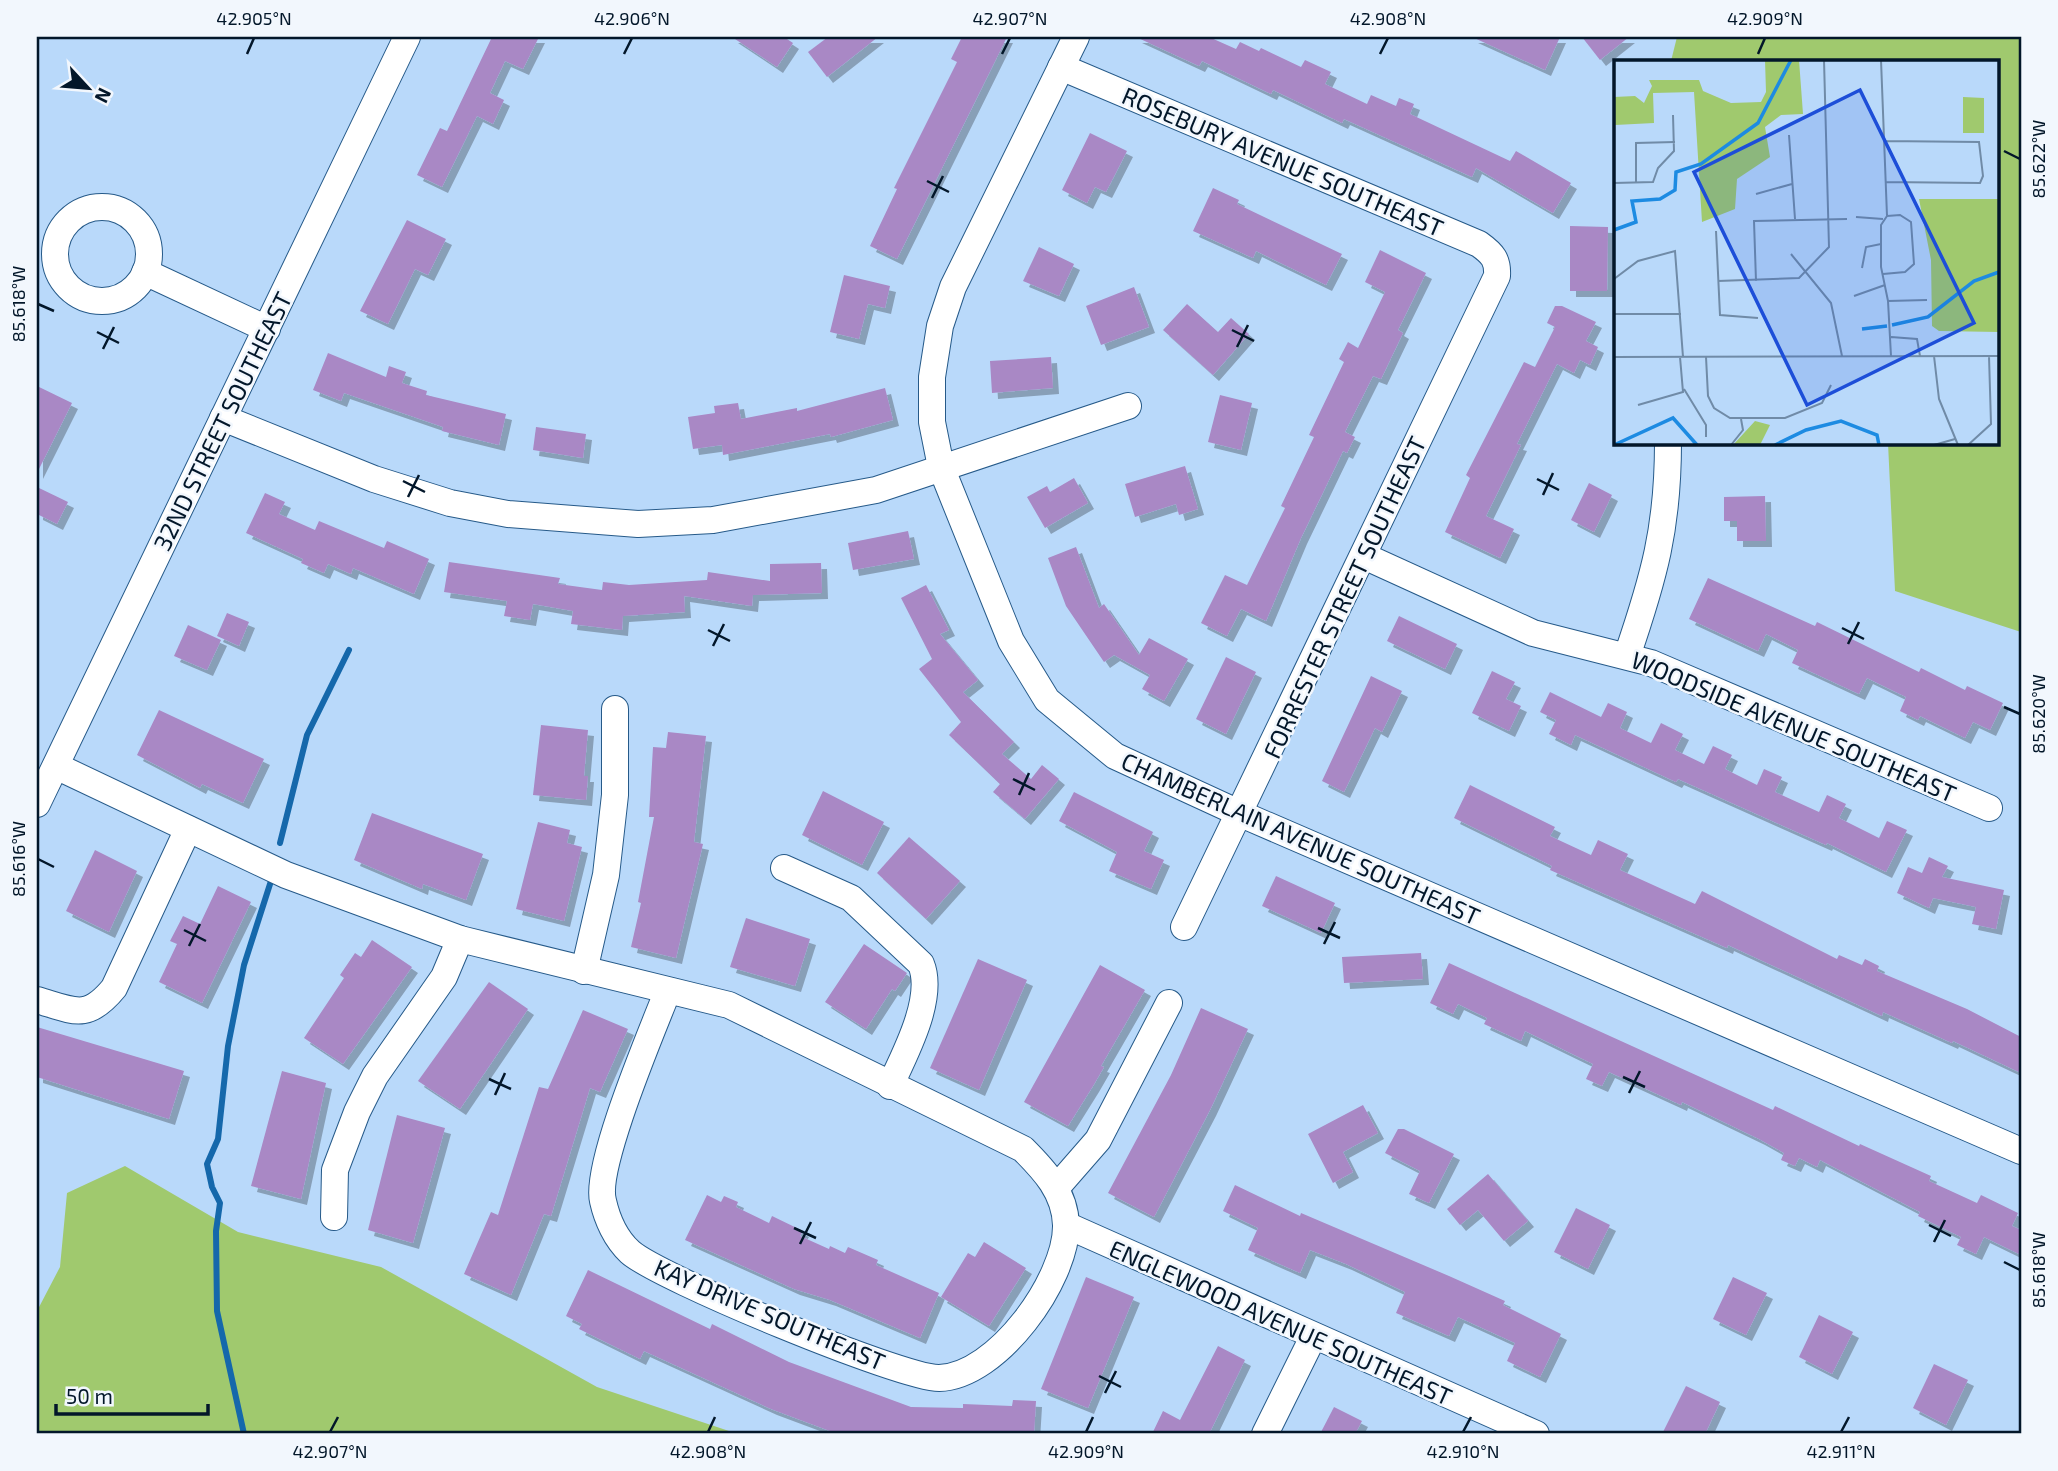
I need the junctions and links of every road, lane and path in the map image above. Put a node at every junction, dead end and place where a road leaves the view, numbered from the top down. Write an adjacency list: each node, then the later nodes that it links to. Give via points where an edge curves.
1 (407, 37): 7 (street, 32ND STREET SOUTHEAST)
2 (1076, 37): 3 (street, CHAMBERLAIN AVENUE SOUTHEAST)
3 (1061, 67): 5 (street, ROSEBURY AVENUE SOUTHEAST, via 1479,244); 11 (street, CHAMBERLAIN AVENUE SOUTHEAST, via 953,287 940,326 932,377 932,422)
4 (47, 229): 6 (street, via 85,210 108,206 123,211 145,234 149,250); 6 (street, via 62,280 85,299 116,299 130,292)
5 (1498, 263): 12 (street, FORRESTER STREET SOUTHEAST, via 1497,276)
6 (145, 272): 7 (street)
7 (267, 329): 9 (street, 32ND STREET SOUTHEAST)
8 (1128, 406): 11 (street)
9 (223, 418): 11 (street, via 374,479 450,503 574,520 638,524 713,520 876,490); 15 (street, 32ND STREET SOUTHEAST)
10 (1668, 444): 13 (street, via 1660,551)
11 (941, 467): 18 (street, CHAMBERLAIN AVENUE SOUTHEAST, via 1011,641 1047,700 1115,756)
12 (1364, 556): 13 (street, WOODSIDE AVENUE SOUTHEAST, via 1533,633); 18 (street, FORRESTER STREET SOUTHEAST)
13 (1627, 656): 17 (street, WOODSIDE AVENUE SOUTHEAST)
14 (615, 709): 24 (street, via 615,795 609,848)
15 (59, 758): 16 (street, 32ND STREET SOUTHEAST); 19 (street); 21 (street, via 294,862)
16 (37, 804)
17 (1989, 808)
18 (1241, 814): 22 (street, FORRESTER STREET SOUTHEAST); 29 (street, CHAMBERLAIN AVENUE SOUTHEAST)
19 (188, 829): 21 (street); 26 (street, via 114,988 102,1002 90,1011 77,1012)
20 (784, 868): 28 (street, via 850,898 921,964 926,976 921,1005 911,1041)
21 (325, 890): 23 (street)
22 (1184, 928)
23 (460, 939): 24 (street); 31 (street, via 444,977 382,1066 357,1112 335,1170)
24 (584, 971): 25 (street)
25 (668, 990): 28 (street, via 729,1005); 32 (street, KAY DRIVE SOUTHEAST, via 607,1156 602,1198 618,1238 631,1253 694,1286 799,1330 896,1369 939,1378 972,1368 1000,1349 1029,1317 1055,1272)
26 (37, 1000)
27 (1169, 1003): 30 (street, via 1098,1140)
28 (890, 1086): 30 (street, via 1023,1149)
29 (2021, 1152)
30 (1057, 1187): 32 (street)
31 (334, 1217)
32 (1066, 1225): 33 (street, ENGLEWOOD AVENUE SOUTHEAST)
33 (1313, 1337): 34 (street); 35 (street, ENGLEWOOD AVENUE SOUTHEAST)
34 (1265, 1434)
35 (1535, 1434)

